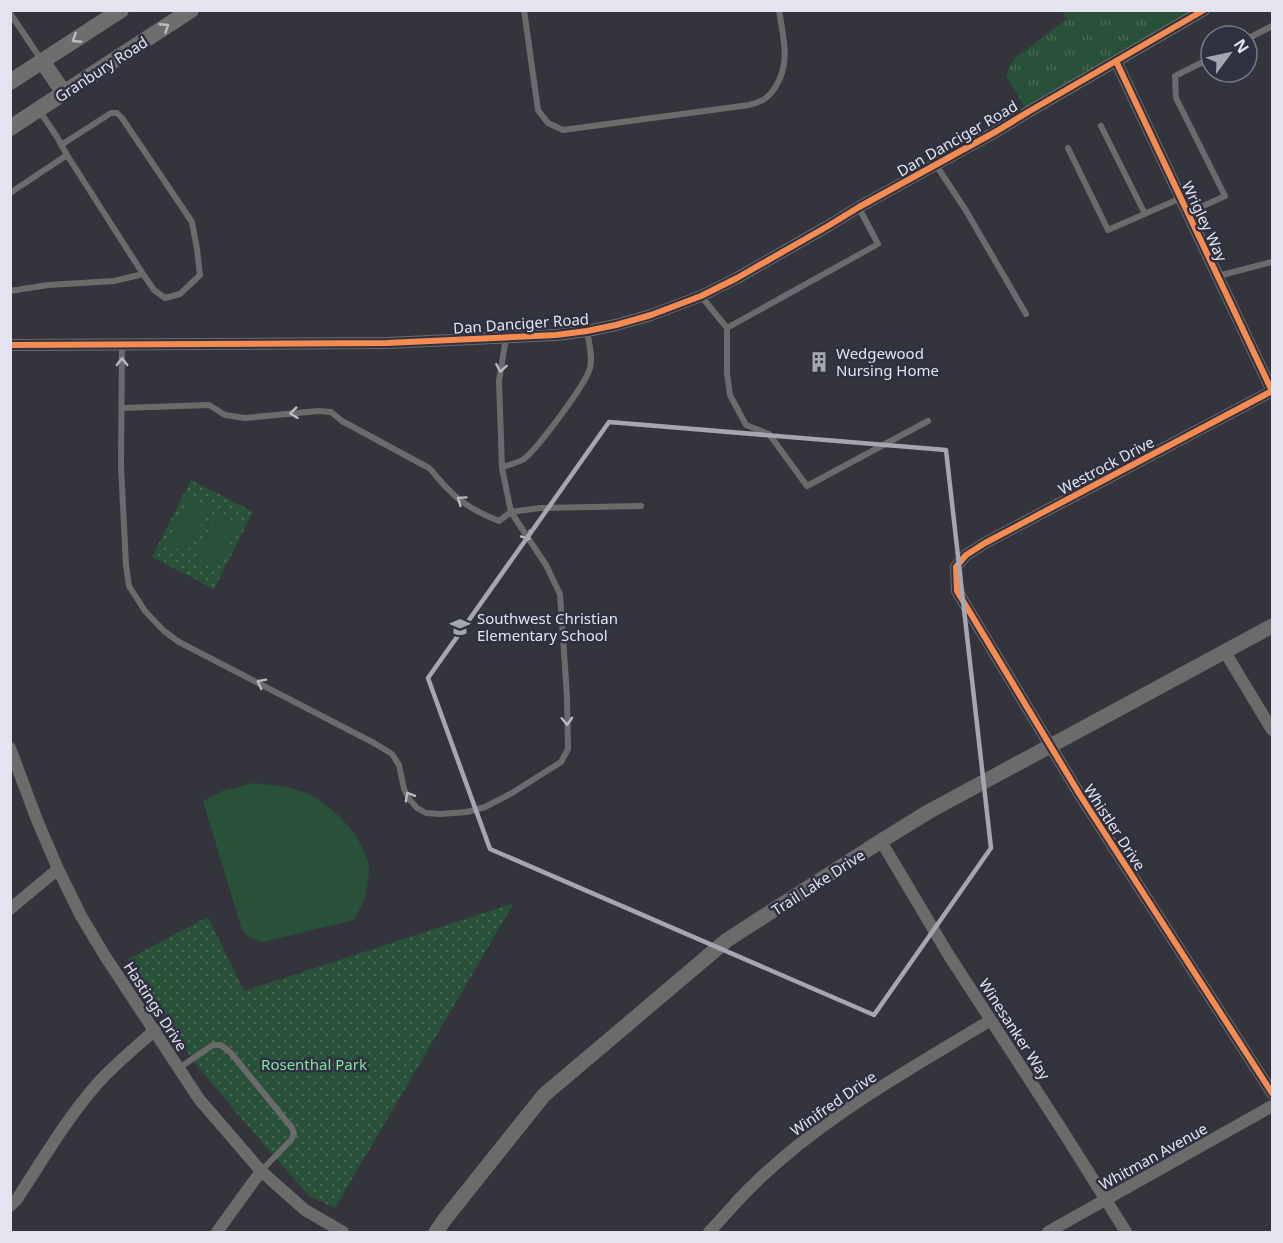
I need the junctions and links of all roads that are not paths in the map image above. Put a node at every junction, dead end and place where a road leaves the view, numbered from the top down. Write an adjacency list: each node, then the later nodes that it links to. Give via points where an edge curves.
1 (121, 10): 8 (main road, one-way to 8)
2 (191, 10): 11 (main road, Granbury Road, one-way to 2)
3 (524, 10): 4 (lane, via 538,110 548,123 563,130 749,105 765,99 785,67)
4 (779, 10)
5 (1204, 10): 7 (street, Dan Danciger Road)
6 (10, 14): 8 (lane)
7 (1116, 61): 18 (street, Dan Danciger Road); 20 (street, Wrigley Way)
8 (42, 62): 10 (main road); 11 (main road)
9 (1199, 64): 22 (lane, via 1175,76 1176,98 1225,196)
10 (10, 82)
11 (64, 93): 12 (main road, Granbury Road)
12 (39, 110): 14 (main road, Granbury Road); 15 (lane)
13 (1101, 126): 23 (lane)
14 (10, 128)
15 (61, 145): 17 (lane); 25 (lane, via 117,113 192,222 200,275 180,294 165,298)
16 (1068, 148): 23 (lane, via 1108,230)
17 (68, 155): 19 (lane); 25 (lane)
18 (935, 165): 21 (street, Dan Danciger Road); 29 (lane)
19 (10, 193)
20 (1181, 198): 22 (street, Wrigley Way); 23 (lane)
21 (859, 207): 28 (street, Dan Danciger Road); 30 (lane, via 878,244)
22 (1188, 213): 26 (street, Wrigley Way)
23 (1145, 214)
24 (1272, 262): 26 (lane)
25 (143, 274): 27 (lane, via 114,281)
26 (1218, 276): 35 (street, Wrigley Way)
27 (10, 291)
28 (701, 296): 30 (lane); 31 (street, Dan Danciger Road, via 651,315)
29 (1026, 314)
30 (727, 328): 37 (lane, via 730,395 746,425 769,434 807,486)
31 (587, 331): 32 (street, Dan Danciger Road); 38 (lane, via 591,363 586,379 534,450 515,464)
32 (506, 338): 33 (street, Dan Danciger Road, via 387,343); 38 (lane, one-way to 38, via 499,381)
33 (122, 344): 34 (street, Dan Danciger Road); 36 (lane, one-way to 33)
34 (10, 345)
35 (1272, 391): 41 (street, Westrock Drive, via 985,543)
36 (122, 408): 40 (lane, one-way to 36, via 499,520 488,517 457,498 429,468 331,412 246,418 225,415 209,405); 40 (lane, one-way to 36, via 560,594 568,749 561,762 485,807 467,812 426,813 409,799 392,754 179,642 145,611 129,586 126,566)
37 (928, 421)
38 (502, 467): 40 (lane)
39 (641, 506): 40 (lane)
40 (511, 512)
41 (956, 567): 45 (street, Whistler Drive, via 957,591)
42 (1272, 626): 43 (street, Trail Lake Drive)
43 (1225, 652): 44 (street); 45 (street, Trail Lake Drive)
44 (1272, 730)
45 (1050, 746): 47 (street, Trail Lake Drive); 53 (street, Whistler Drive)
46 (10, 748): 48 (street, Hastings Drive)
47 (881, 841): 50 (street, Winesanker Way); 60 (street, Trail Lake Drive, via 727,940 544,1095)
48 (58, 868): 49 (street); 51 (street, Hastings Drive, via 81,916)
49 (10, 909)
50 (991, 1020): 56 (street, Winesanker Way); 61 (street, Winifred Drive, via 859,1101 801,1144 753,1185)
51 (155, 1030): 52 (street, Hastings Drive); 57 (street, via 96,1085)
52 (179, 1068): 55 (street, Hastings Drive); 55 (lane, via 213,1045 221,1045 292,1128 291,1140)
53 (1272, 1093)
54 (1272, 1106): 56 (street, Whitman Avenue)
55 (261, 1171): 58 (street); 59 (street, Hastings Drive, via 305,1210)
56 (1106, 1200): 62 (street, Whitman Avenue); 63 (street, Winesanker Way)
57 (10, 1206)
58 (217, 1233)
59 (343, 1233)
60 (436, 1233)
61 (709, 1233)
62 (1048, 1233)
63 (1126, 1233)

